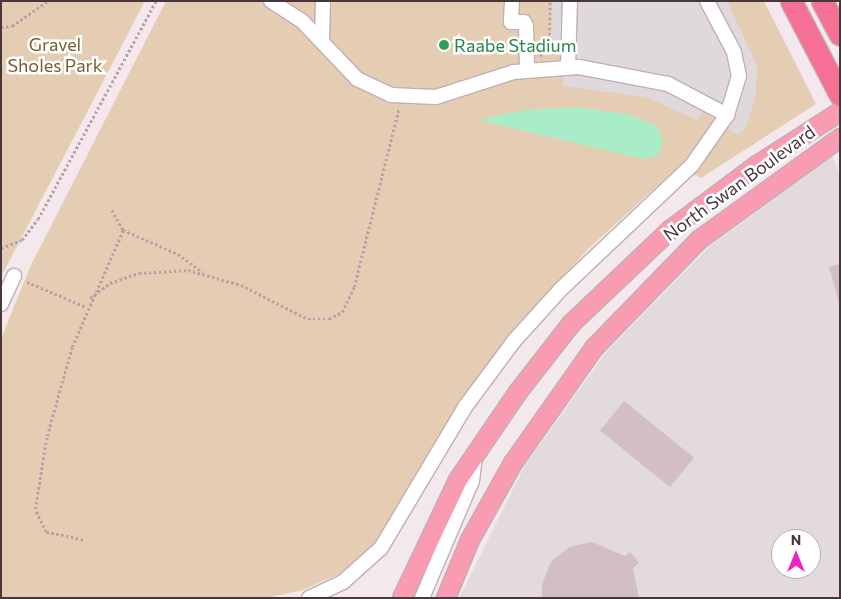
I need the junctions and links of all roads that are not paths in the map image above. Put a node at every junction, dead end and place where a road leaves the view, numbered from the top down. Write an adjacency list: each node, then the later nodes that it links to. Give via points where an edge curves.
1 (271, 1): 9 (street)
2 (323, 1): 9 (street)
3 (512, 1): 10 (street, via 511,22 524,22 526,26)
4 (570, 1): 11 (street)
5 (708, 1): 14 (street, via 734,52 739,76)
6 (791, 1): 12 (highway)
7 (822, 1): 8 (highway)
8 (840, 35)
9 (322, 41): 10 (street, via 357,79 402,98 436,97)
10 (527, 64): 11 (street)
11 (568, 67): 14 (street, via 622,72 668,84)
12 (840, 95)
13 (840, 112): 18 (main road, North Swan Boulevard, via 717,193 620,274 572,324)
14 (727, 115): 19 (street, via 692,165 561,289 514,340 465,408 381,548 344,582)
15 (834, 141): 22 (main road, North Swan Boulevard, via 699,240 594,348 513,463 470,540)
16 (14, 276): 17 (street)
17 (1, 304)
18 (476, 454): 20 (main road, North Swan Boulevard, via 458,480); 21 (street, via 472,480)
19 (309, 598)
20 (402, 598)
21 (422, 598)
22 (446, 598)

